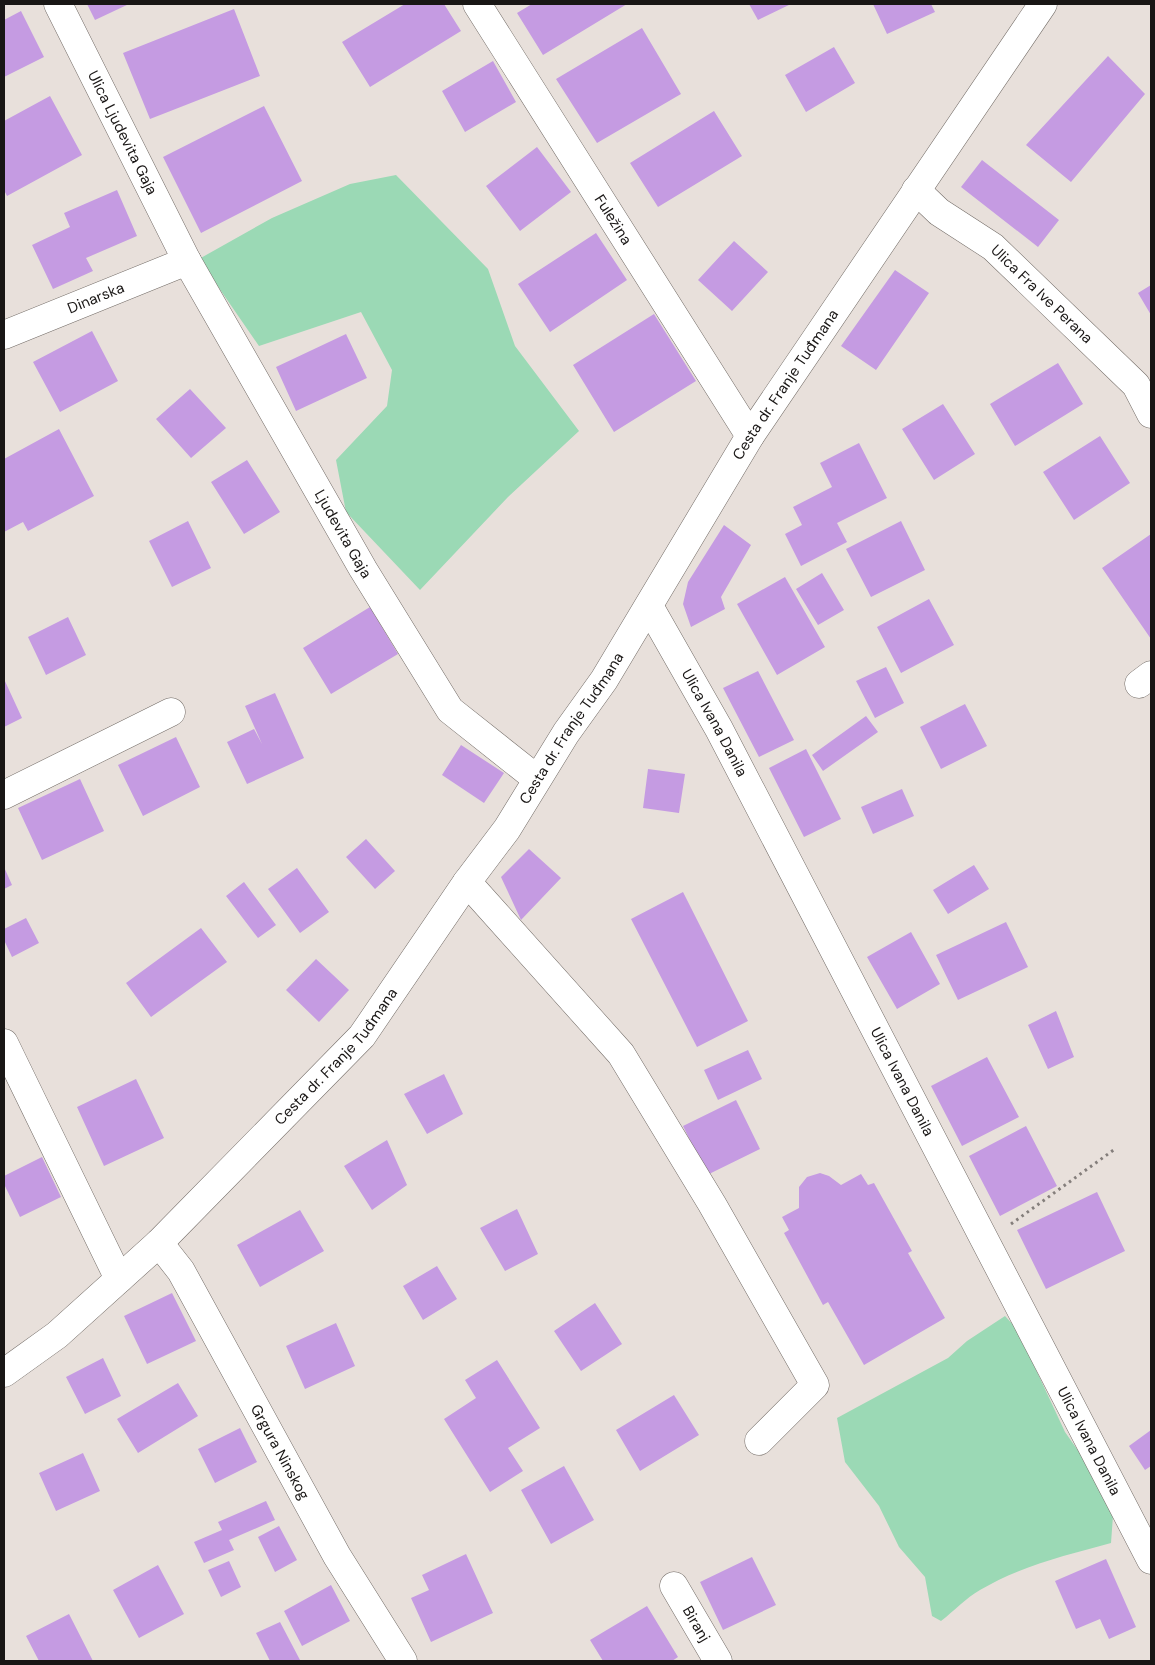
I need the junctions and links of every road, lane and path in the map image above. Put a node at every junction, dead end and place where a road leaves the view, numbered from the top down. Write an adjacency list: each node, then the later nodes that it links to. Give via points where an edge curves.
1 (58, 4): 5 (street, Ulica Ljudevita Gaja)
2 (477, 4): 8 (street, Fuležina)
3 (1037, 7): 4 (street, Cesta dr. Franje Tuđmana)
4 (916, 190): 7 (street, Ulica Fra Ive Perana, via 939,212 993,247 1136,385); 8 (street, Cesta dr. Franje Tuđmana)
5 (187, 261): 6 (street, Dinarska); 11 (street, Ljudevita Gaja, via 363,569 450,710)
6 (4, 335)
7 (1151, 414)
8 (750, 436): 9 (street, Cesta dr. Franje Tuđmana)
9 (650, 606): 11 (street, Cesta dr. Franje Tuđmana); 16 (street, Ulica Ivana Danila, via 719,728)
10 (170, 712): 12 (street)
11 (537, 779): 13 (street, Cesta dr. Franje Tuđmana, via 507,829)
12 (4, 795)
13 (467, 882): 17 (street, Cesta dr. Franje Tuđmana, via 362,1036); 20 (street, via 621,1054 712,1204 815,1385)
14 (4, 1043): 18 (street)
15 (1115, 1149): 16 (path)
16 (986, 1241): 21 (street, Ulica Ivana Danila)
17 (160, 1242): 18 (street, Cesta dr. Franje Tuđmana); 23 (street, Grgura Ninskog, via 182,1271 337,1556)
18 (119, 1279): 19 (street, Cesta dr. Franje Tuđmana, via 57,1335)
19 (4, 1373)
20 (759, 1441)
21 (1151, 1560)
22 (674, 1586): 24 (street, Biranj)
23 (403, 1661)
24 (718, 1661)

